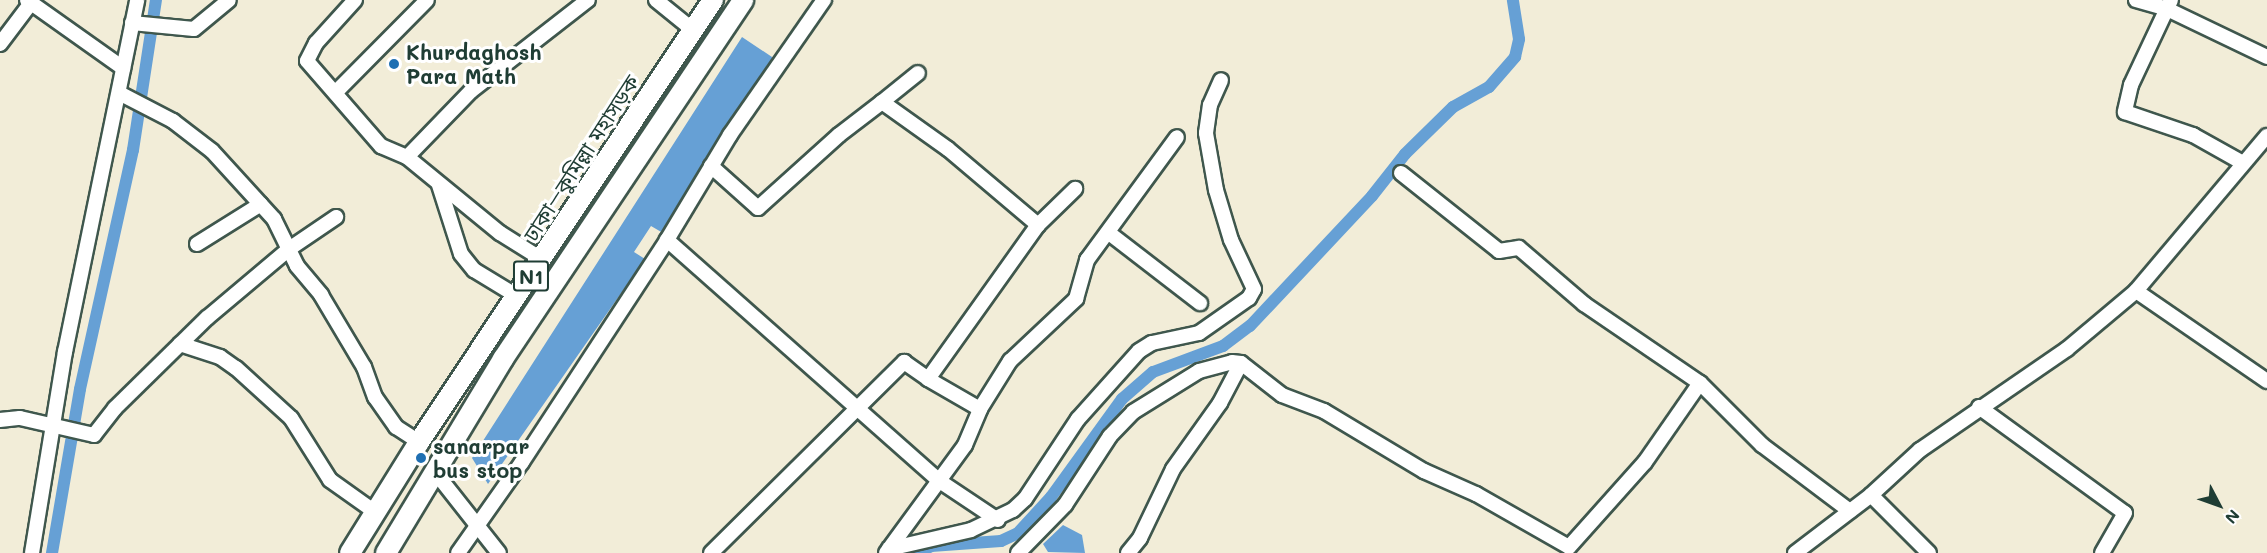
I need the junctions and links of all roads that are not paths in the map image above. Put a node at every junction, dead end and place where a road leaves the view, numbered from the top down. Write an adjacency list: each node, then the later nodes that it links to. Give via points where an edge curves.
1 (138, 0): 13 (street)
2 (229, 0): 13 (street, via 194,28)
3 (355, 0): 20 (street, via 308,54 307,61)
4 (427, 0): 20 (street)
5 (588, 0): 25 (street, via 471,91)
6 (656, 0): 14 (street)
7 (713, 0): 14 (highway, ঢাকা–কুমিল্লা মহাসড়ক / N1)
8 (743, 0): 53 (highway, N1, via 503,359)
9 (824, 0): 27 (street)
10 (2136, 0): 12 (street)
11 (29, 1): 15 (street); 17 (street)
12 (2169, 5): 16 (street); 26 (street, via 2131,85 2125,112 2193,135)
13 (132, 23): 17 (street)
14 (693, 30): 38 (highway, ঢাকা–কুমিল্লা মহাসড়ক / N1)
15 (0, 44)
16 (2267, 57)
17 (123, 68): 21 (street)
18 (918, 73): 22 (street)
19 (1221, 80): 58 (street, via 1210,105 1206,133 1228,230 1254,289 1234,312 1199,333 1152,343 1139,351 1078,419 1025,499)
20 (336, 92): 25 (street, via 381,146)
21 (120, 94): 31 (street, via 188,131); 51 (street)
22 (882, 102): 27 (street, via 758,208); 33 (street, via 948,148)
23 (2267, 135): 26 (street)
24 (1177, 137): 34 (street)
25 (407, 157): 29 (street)
26 (2243, 163): 39 (street)
27 (711, 166): 35 (street)
28 (1401, 173): 46 (street, via 1499,250 1519,248 1584,304)
29 (439, 185): 38 (street, via 525,251); 40 (street, via 461,254 474,270)
30 (1074, 189): 33 (street)
31 (261, 204): 36 (street); 37 (street, via 283,232)
32 (336, 217): 37 (street)
33 (1038, 225): 44 (street)
34 (1109, 233): 41 (street); 49 (street, via 1087,260 1076,299 1010,361)
35 (667, 240): 48 (street); 59 (street)
36 (197, 244)
37 (290, 249): 42 (street); 52 (street, via 364,367 375,397 396,427)
38 (543, 260): 40 (highway, ঢাকা–কুমিল্লা মহাসড়ক / N1)
39 (2136, 291): 45 (street); 47 (street, via 2067,349)
40 (517, 296): 52 (highway, ঢাকা–কুমিল্লা মহাসড়ক / N1)
41 (1200, 303)
42 (180, 344): 51 (street, via 100,423 94,435); 57 (street, via 220,357 236,368 291,418 330,480 343,493)
43 (1241, 363): 46 (street, via 1282,395 1324,411 1424,471 1476,494 1569,547 1645,462); 67 (street, via 1199,371 1133,412 1110,436 1065,505); 68 (street, via 1220,403 1173,470 1140,538)
44 (928, 379): 48 (street, via 904,362); 49 (street)
45 (2267, 381)
46 (1700, 383): 56 (street, via 1762,445)
47 (1979, 407): 55 (street, via 1920,450); 71 (street, via 2125,513)
48 (858, 409): 54 (street); 66 (street)
49 (980, 409): 54 (street, via 965,445)
50 (0, 420): 51 (street, via 20,418)
51 (58, 429): 61 (street)
52 (419, 442): 57 (highway, ঢাকা–কুমিল্লা মহাসড়ক / N1)
53 (435, 472): 59 (street); 63 (highway, N1)
54 (938, 480): 58 (street); 60 (street)
55 (1871, 495): 56 (street); 70 (street)
56 (1850, 511): 69 (street)
57 (375, 512): 62 (highway, ঢাকা–কুমিল্লা মহাসড়ক / N1)
58 (998, 520): 60 (street)
59 (477, 528): 64 (street); 65 (street)
60 (888, 551)
61 (32, 553)
62 (350, 553)
63 (386, 553)
64 (458, 553)
65 (499, 553)
66 (711, 553)
67 (1018, 553)
68 (1128, 553)
69 (1795, 553)
70 (1929, 553)
71 (2102, 553)

